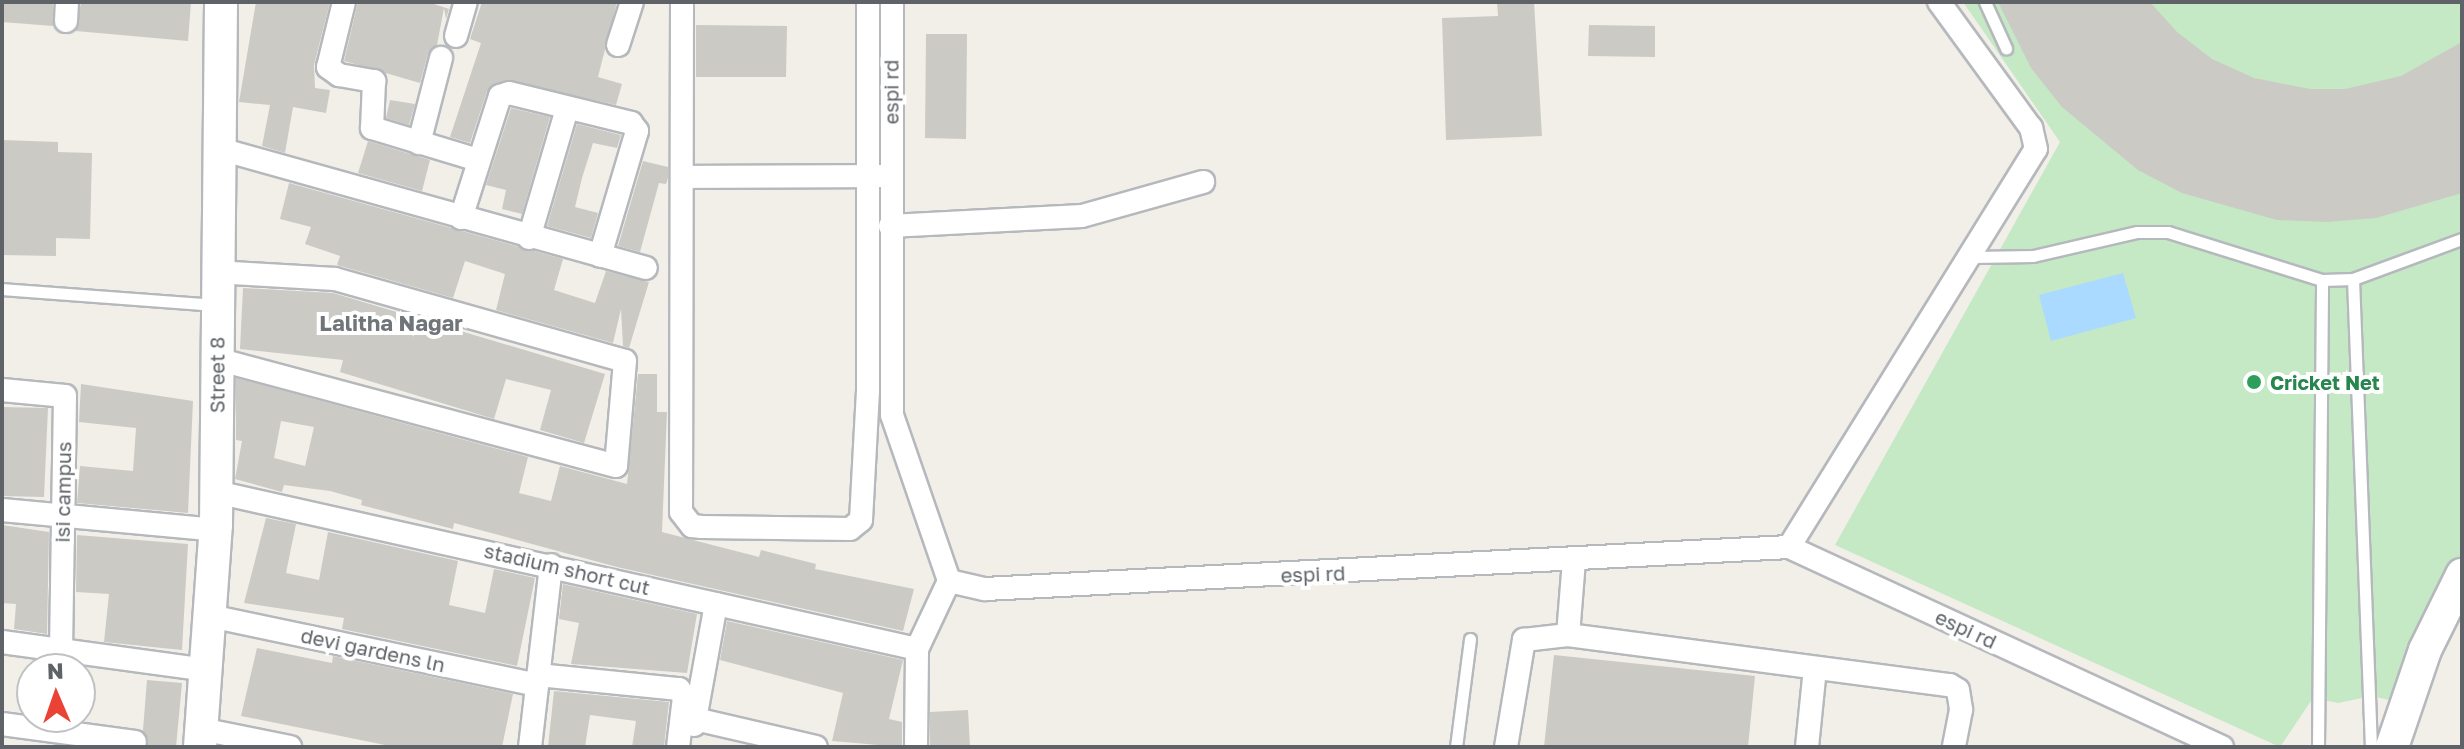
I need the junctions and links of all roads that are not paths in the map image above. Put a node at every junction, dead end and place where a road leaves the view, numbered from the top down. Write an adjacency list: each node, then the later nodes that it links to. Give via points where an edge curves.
1 (221, 2): 18 (street, Street 8)
2 (344, 2): 17 (street, via 328,67 339,75 374,81 372,128)
3 (466, 2): 10 (street)
4 (632, 2): 11 (street)
5 (682, 2): 22 (street)
6 (1939, 2): 29 (street, via 2031,128 2036,149)
7 (1985, 2): 14 (lane)
8 (868, 9): 9 (street); 12 (street)
9 (892, 9): 13 (street, espi rd)
10 (456, 36)
11 (618, 45)
12 (869, 45): 13 (street); 20 (street)
13 (892, 45): 21 (street, espi rd)
14 (2006, 48)
15 (441, 58): 17 (street)
16 (567, 109): 19 (street, via 509,93 500,96); 26 (street); 28 (street, via 636,126)
17 (419, 143): 19 (street)
18 (220, 149): 24 (street); 31 (street, Street 8)
19 (478, 160): 24 (street)
20 (867, 176): 21 (street); 22 (street); 35 (street)
21 (891, 176): 25 (street, espi rd)
22 (682, 177): 40 (street, via 681,512 686,519 702,527 856,526 861,520)
23 (1203, 182): 25 (street, via 1082,216)
24 (461, 218): 26 (street)
25 (890, 226): 36 (street, espi rd)
26 (529, 238): 28 (street)
27 (2462, 239): 32 (lane)
28 (600, 256): 30 (street)
29 (1973, 257): 33 (lane, via 2033,256 2137,232 2168,232); 46 (street)
30 (646, 268)
31 (215, 272): 37 (street, Street 8); 38 (street, via 335,279 625,361 616,466)
32 (2353, 279): 33 (lane); 81 (lane)
33 (2322, 280): 80 (lane)
34 (2, 289): 37 (lane)
35 (866, 302): 36 (street); 40 (street)
36 (890, 302): 41 (street, espi rd)
37 (217, 305): 38 (street, Street 8)
38 (218, 359): 42 (street, Street 8)
39 (2, 390): 44 (street, isi campus, via 65,396)
40 (868, 391): 41 (street)
41 (891, 391): 50 (street, espi rd, via 892,415)
42 (216, 492): 45 (street, Street 8); 48 (street, stadium short cut)
43 (2, 510): 44 (street)
44 (63, 515): 45 (street); 58 (street, isi campus)
45 (216, 530): 52 (street, Street 8)
46 (1789, 547): 47 (street, espi rd); 79 (street, espi rd)
47 (1574, 560): 50 (street, espi rd, via 985,589); 54 (street)
48 (551, 565): 51 (street, stadium short cut); 61 (street)
49 (2462, 575): 62 (street, via 2425,650)
50 (949, 581): 57 (street)
51 (716, 604): 57 (street, stadium short cut); 63 (street)
52 (210, 616): 60 (street, Street 8); 61 (street, devi gardens ln)
53 (2462, 618): 62 (street, via 2442,658)
54 (1568, 635): 59 (street); 76 (street, via 1524,640)
55 (1470, 639): 75 (lane)
56 (2, 642): 58 (street)
57 (917, 649): 74 (street)
58 (61, 650): 60 (street)
59 (1815, 668): 77 (street); 78 (street, via 1950,685 1958,690 1961,710)
60 (206, 670): 66 (street, Street 8)
61 (541, 678): 63 (street, devi gardens ln); 69 (street); 70 (street)
62 (2418, 679): 82 (street)
63 (691, 693): 64 (street); 71 (street)
64 (695, 719): 72 (street); 73 (street)
65 (2, 724): 67 (street)
66 (201, 738): 68 (street)
67 (135, 742)
68 (290, 747)
69 (530, 747)
70 (542, 747)
71 (678, 747)
72 (691, 747)
73 (816, 747)
74 (916, 747)
75 (1456, 747)
76 (1506, 747)
77 (1807, 747)
78 (1954, 747)
79 (2222, 747)
80 (2318, 747)
81 (2371, 747)
82 (2392, 747)

